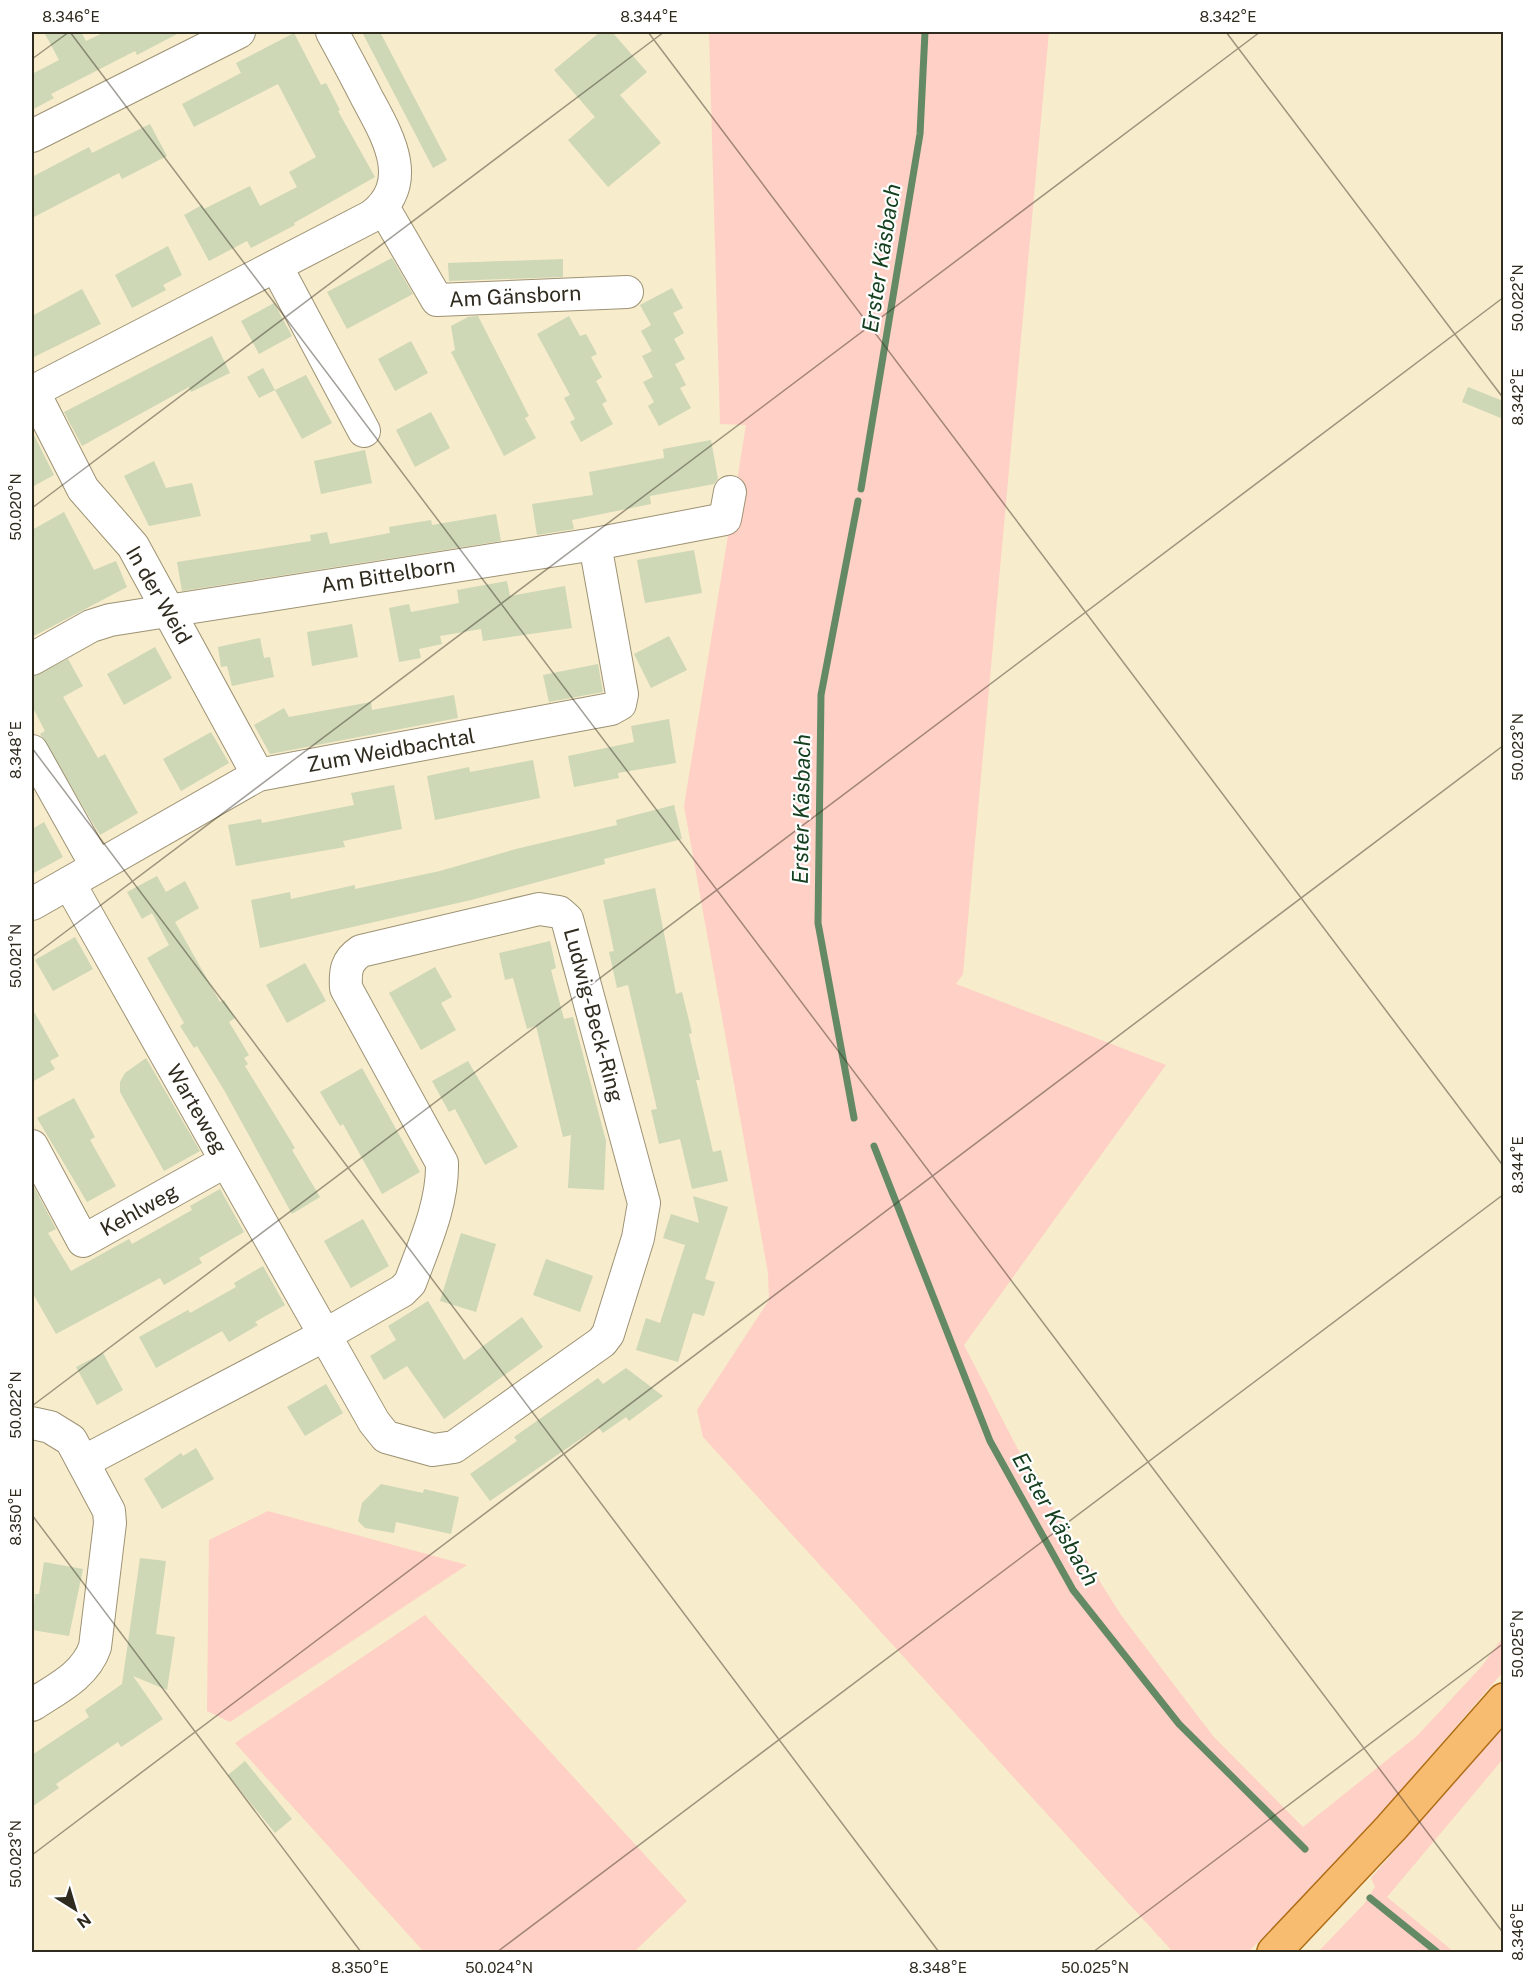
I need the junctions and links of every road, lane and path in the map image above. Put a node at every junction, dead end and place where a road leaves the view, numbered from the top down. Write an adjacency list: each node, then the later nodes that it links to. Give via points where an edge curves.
1 (238, 32): 3 (street)
2 (339, 45): 4 (street, via 390,141 396,173)
3 (32, 136)
4 (383, 207): 5 (street); 6 (street, Am Gänsborn, via 437,300)
5 (276, 266): 7 (street); 8 (street)
6 (627, 292)
7 (32, 391): 11 (street, In der Weid, via 83,489 133,546)
8 (364, 431)
9 (729, 492): 10 (street, Am Bittelborn, via 725,519)
10 (595, 544): 11 (street, Am Bittelborn); 14 (street, Zum Weidbachtal, via 622,694 620,704 611,709)
11 (168, 609): 12 (street, Am Bittelborn, via 91,626); 14 (street, In der Weid)
12 (32, 659)
13 (32, 752): 15 (street)
14 (258, 775): 15 (street, Zum Weidbachtal)
15 (97, 867): 16 (street, Zum Weidbachtal)
16 (69, 884): 17 (street, Zum Weidbachtal); 19 (street, Warteweg)
17 (32, 904)
18 (32, 1146): 19 (street, Kehlweg, via 83,1241)
19 (226, 1161): 20 (street, Warteweg)
20 (325, 1335): 20 (street, Ludwig-Beck-Ring, via 386,1437 433,1450 454,1447 608,1334 638,1238 644,1203 570,926 559,912 539,909 372,946 350,959 345,973 351,1000 442,1163 442,1178 434,1216 410,1283); 22 (street, Ludwig-Beck-Ring)
21 (32, 1423): 22 (street, via 63,1433)
22 (83, 1462): 24 (street, via 109,1511 110,1523 95,1647 90,1662 80,1672)
23 (1503, 1700): 25 (main road)
24 (32, 1705)
25 (1274, 1953)

